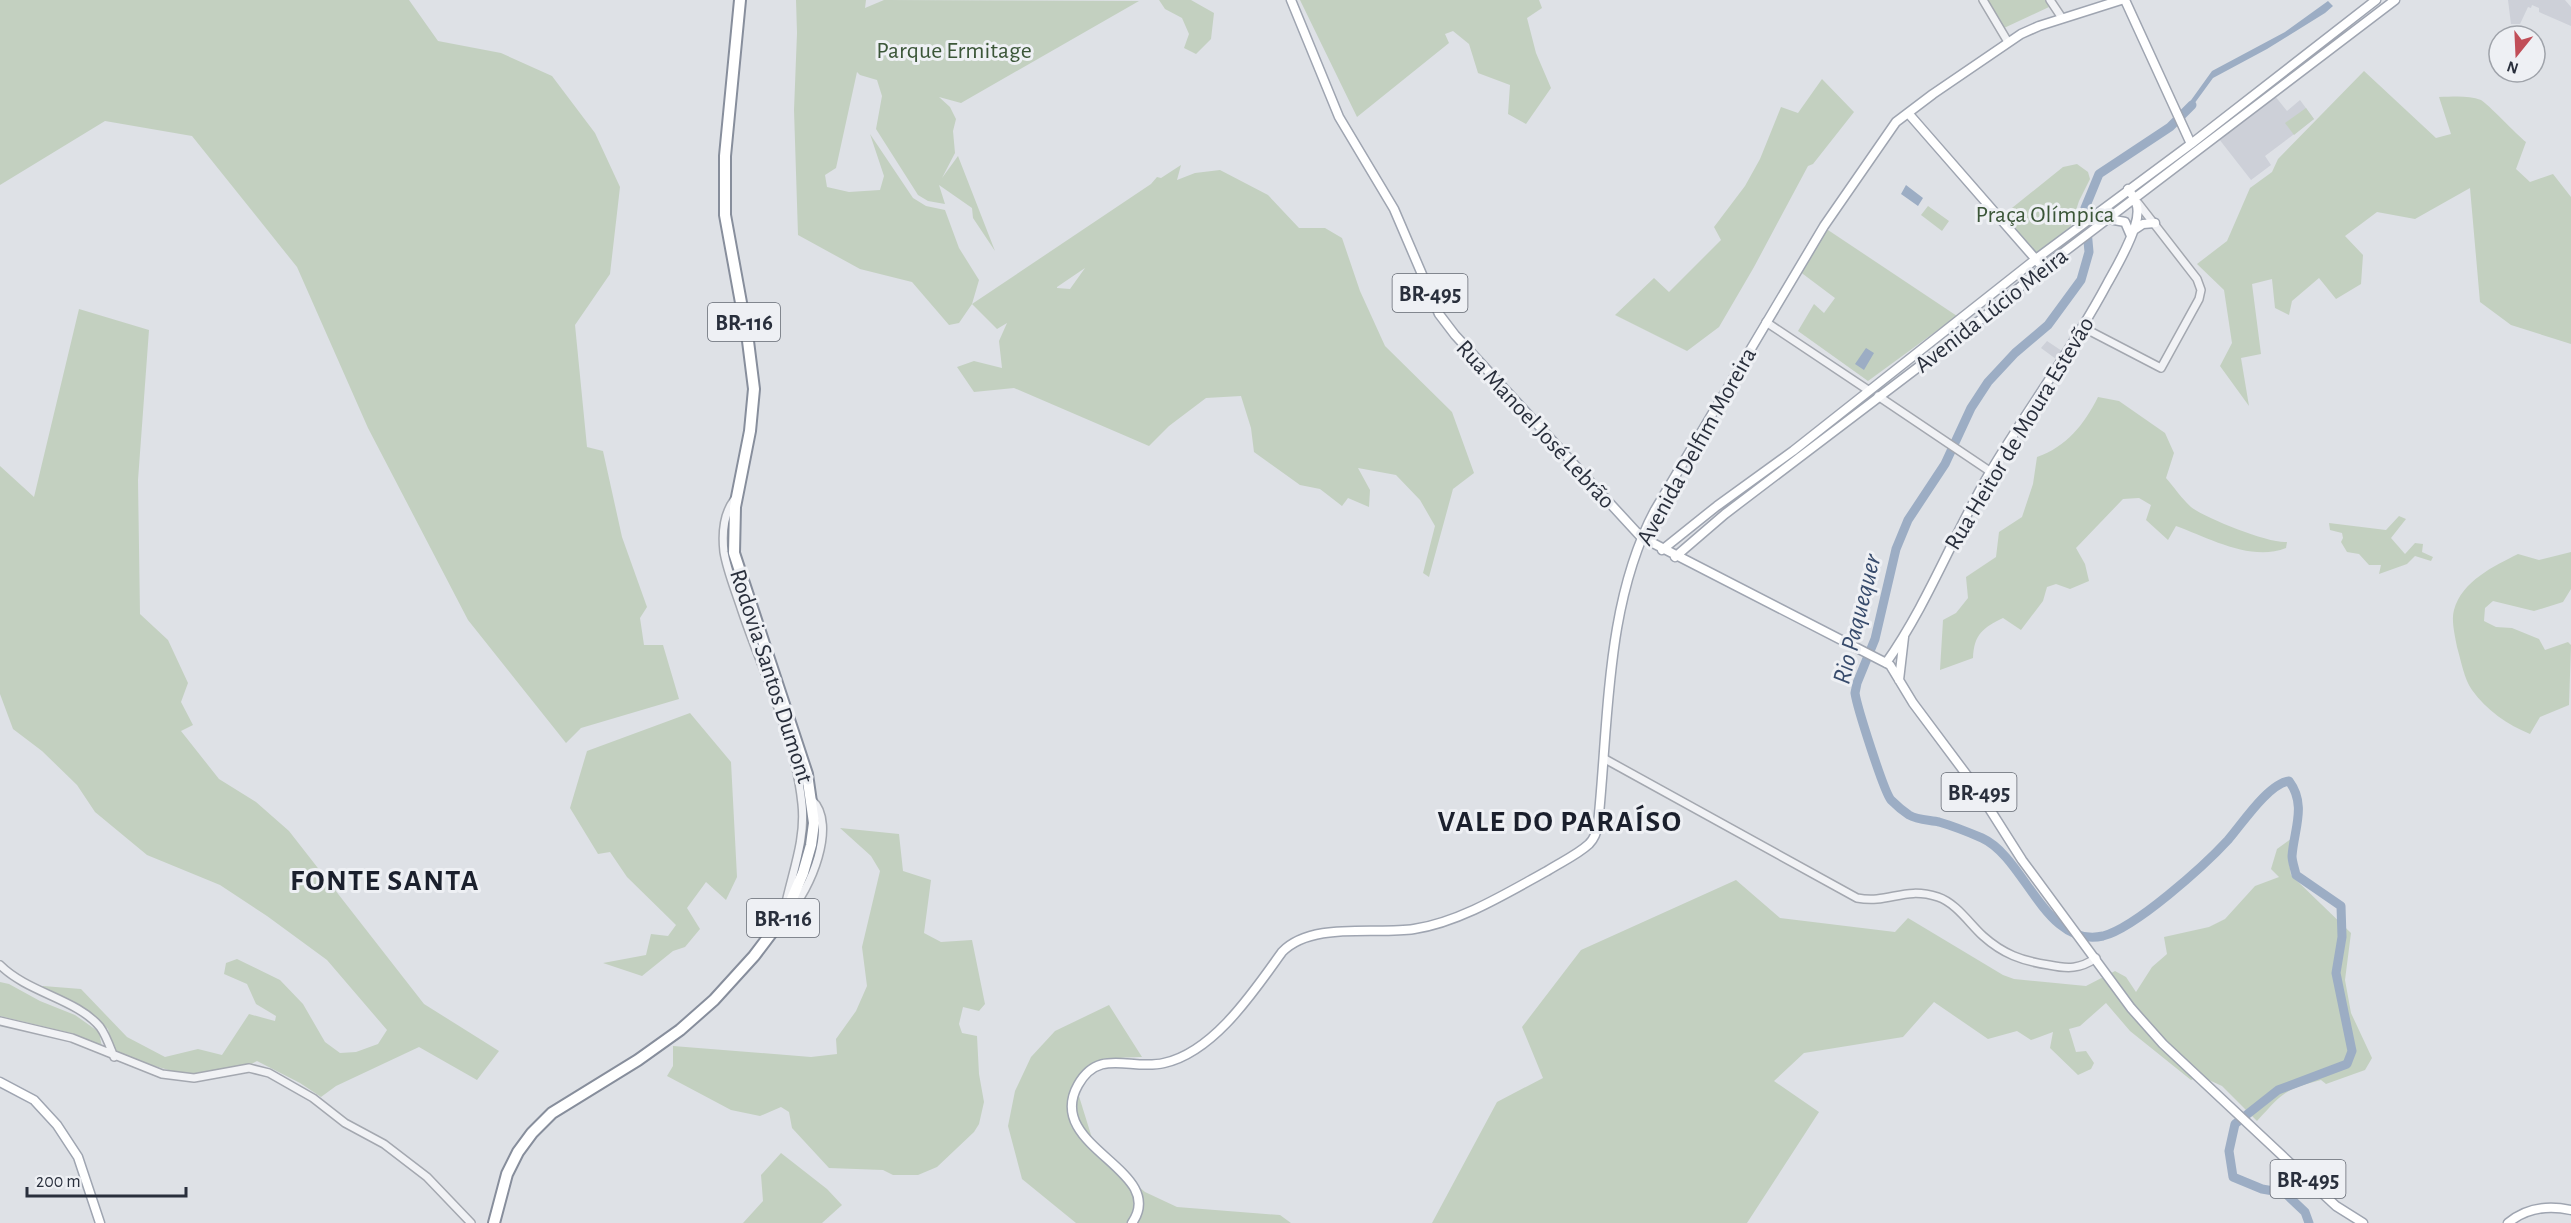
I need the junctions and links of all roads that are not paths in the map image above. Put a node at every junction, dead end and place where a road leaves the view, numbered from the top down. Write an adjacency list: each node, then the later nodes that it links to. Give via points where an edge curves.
1 (740, 0): 24 (highway, Rodovia Santos Dumont / BR-116, via 725,156 725,215 754,389)
2 (1292, 0): 27 (main road, Rua Manoel José Lebrão / BR-495, via 1339,117 1394,209 1444,321)
3 (1983, 0): 9 (street)
4 (2050, 0): 8 (street)
5 (2123, 0): 8 (main road, Avenida Delfim Moreira); 11 (main road)
6 (2376, 0): 11 (main road, Avenida Lúcio Meira)
7 (2395, 0): 13 (main road, Avenida Lúcio Meira)
8 (2062, 18): 9 (main road, Avenida Delfim Moreira)
9 (2008, 42): 10 (main road, Avenida Delfim Moreira)
10 (1908, 113): 17 (main road); 19 (main road, Avenida Delfim Moreira, via 1896,122 1845,194)
11 (2191, 144): 12 (main road, Avenida Lúcio Meira)
12 (2128, 189): 13 (main road); 17 (main road, Avenida Lúcio Meira)
13 (2137, 201): 14 (main road, Avenida Lúcio Meira); 15 (street); 16 (main road, Rua Heitor de Moura Estevão)
14 (2109, 219): 16 (main road, via 2125,222); 18 (main road, Avenida Lúcio Meira)
15 (2155, 223): 16 (main road, via 2143,224); 20 (street, via 2201,284 2196,306 2161,368)
16 (2133, 233): 20 (main road, Rua Heitor de Moura Estevão)
17 (2036, 260): 18 (main road); 21 (main road, Avenida Lúcio Meira)
18 (2043, 268): 22 (main road, Avenida Lúcio Meira)
19 (1766, 322): 21 (street); 27 (main road, Avenida Delfim Moreira)
20 (2084, 328): 23 (main road, Rua Heitor de Moura Estevão)
21 (1868, 390): 25 (main road, Avenida Lúcio Meira)
22 (1878, 396): 23 (street); 26 (main road, Avenida Lúcio Meira)
23 (1991, 472): 30 (main road, Rua Heitor de Moura Estevão)
24 (737, 495): 34 (street, via 726,516 724,553 792,752); 35 (highway, Rodovia Santos Dumont / BR-116, via 733,540 736,566 800,752)
25 (1717, 506): 26 (main road); 28 (main road, Avenida Lúcio Meira)
26 (1725, 514): 29 (main road, Avenida Lúcio Meira)
27 (1641, 537): 28 (main road, Rua Manoel José Lebrão / BR-495); 33 (main road, Avenida Delfim Moreira, via 1615,647)
28 (1662, 550): 29 (main road, Rua Manoel José Lebrão / BR-495)
29 (1675, 556): 31 (main road, Rua Manoel José Lebrão / BR-495)
30 (1904, 636): 31 (main road, Rua Heitor de Moura Estevão); 32 (main road, Rua Heitor de Moura Estevão)
31 (1883, 661): 32 (main road, BR-495)
32 (1899, 681): 39 (main road, BR-495, via 1975,786 2022,860)
33 (1605, 759): 39 (street, via 1857,898 1881,900 1909,892 1935,896 2015,958 2075,969); 48 (main road, Avenida Delfim Moreira, via 1596,833 1589,844 1572,856 1484,905 1440,921 1408,930 1348,929 1294,943 1282,951 1228,1022 1204,1044 1167,1063 1105,1063 1087,1072 1074,1093 1073,1117 1083,1137 1129,1179 1139,1205)
34 (802, 825): 35 (street); 36 (street)
35 (819, 825): 37 (highway, Rodovia Santos Dumont / BR-116)
36 (801, 837): 37 (street); 38 (street)
37 (816, 843): 38 (highway, Rodovia Santos Dumont / BR-116); 38 (street, via 808,886)
38 (783, 918): 47 (highway, Rodovia Santos Dumont / BR-116, via 754,956 697,1016 638,1060 552,1113 540,1125 518,1152 507,1174)
39 (2096, 958): 49 (main road, BR-495, via 2146,1026 2336,1206)
40 (0, 965): 42 (street, via 19,980 84,1012 102,1029)
41 (0, 1021): 42 (street, via 72,1038)
42 (114, 1057): 46 (street, via 180,1077 249,1068 269,1073 384,1144 427,1177)
43 (0, 1082): 45 (main road, via 34,1100 57,1125 78,1156)
44 (2571, 1210): 50 (main road, via 2538,1208)
45 (100, 1223)
46 (471, 1223)
47 (494, 1223)
48 (1132, 1223)
49 (2363, 1223)
50 (2508, 1223)

